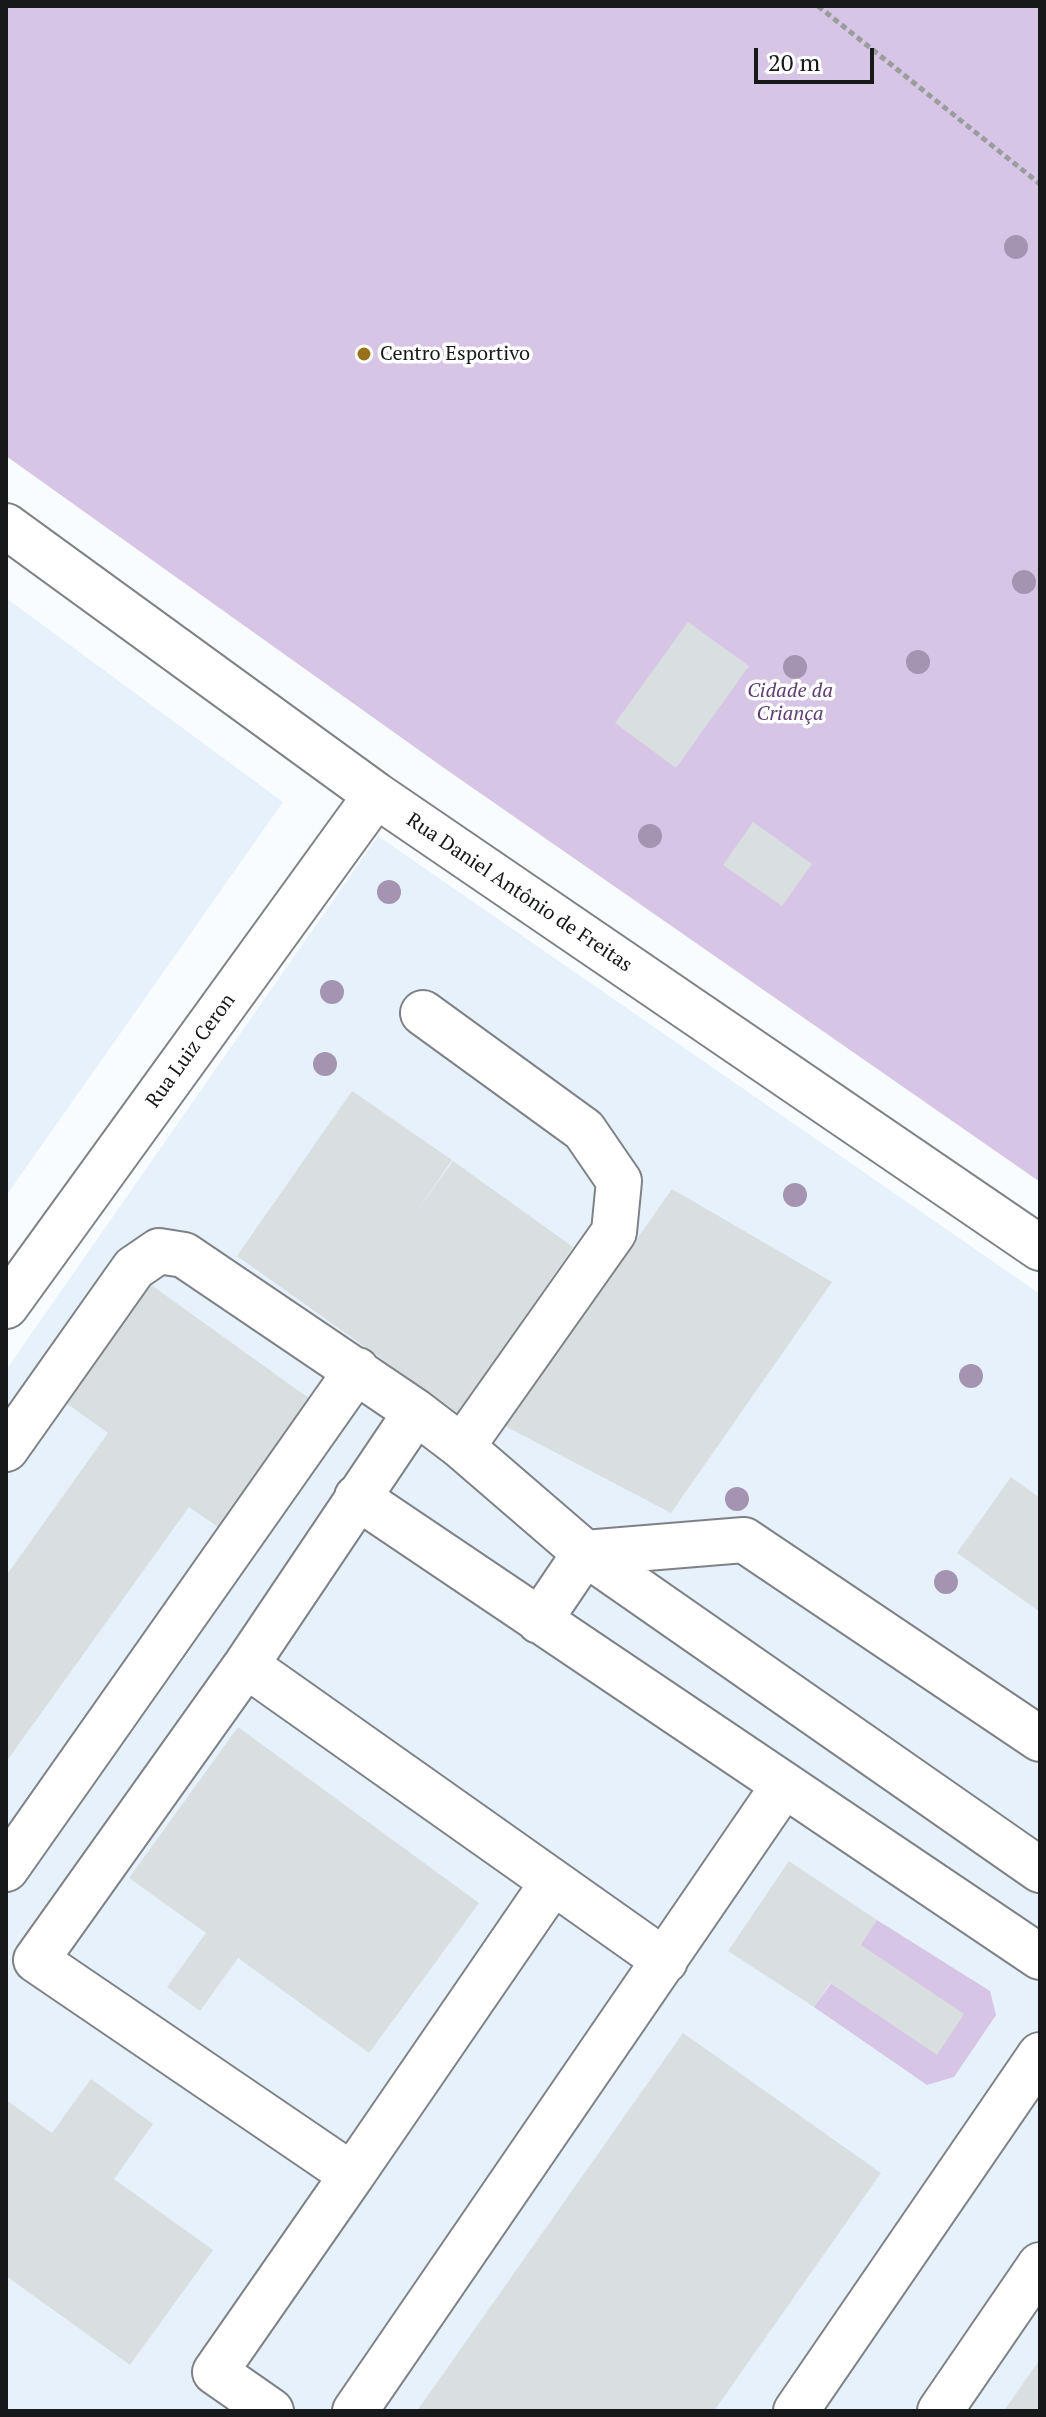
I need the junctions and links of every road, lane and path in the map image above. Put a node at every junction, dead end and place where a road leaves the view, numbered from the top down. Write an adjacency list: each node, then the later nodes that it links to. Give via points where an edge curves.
1 (818, 6): 2 (path)
2 (1040, 184)
3 (12, 545): 4 (street, Rua Daniel Antônio de Freitas)
4 (376, 795): 6 (street, Rua Daniel Antônio de Freitas); 7 (street, Rua Luiz Ceron)
5 (423, 1013): 10 (street, via 584,1130 619,1181 614,1232)
6 (1040, 1248)
7 (6, 1306)
8 (357, 1370): 9 (street); 11 (street, via 184,1255 159,1251 134,1268); 18 (street)
9 (416, 1412): 10 (street); 12 (street)
10 (462, 1447): 13 (street)
11 (6, 1449)
12 (357, 1497): 14 (street); 15 (street)
13 (585, 1553): 14 (street); 16 (street, via 744,1540); 19 (street)
14 (539, 1621): 17 (street)
15 (246, 1665): 20 (street); 21 (street)
16 (1040, 1739)
17 (784, 1785): 22 (street); 23 (street)
18 (6, 1869)
19 (1040, 1870)
20 (553, 1882): 23 (street); 25 (street)
21 (21, 1950): 25 (street)
22 (1040, 1957)
23 (665, 1961): 28 (street)
24 (1040, 2055): 29 (street)
25 (352, 2175): 27 (street, via 215,2372)
26 (1040, 2265): 30 (street)
27 (271, 2411)
28 (355, 2411)
29 (796, 2411)
30 (940, 2411)

